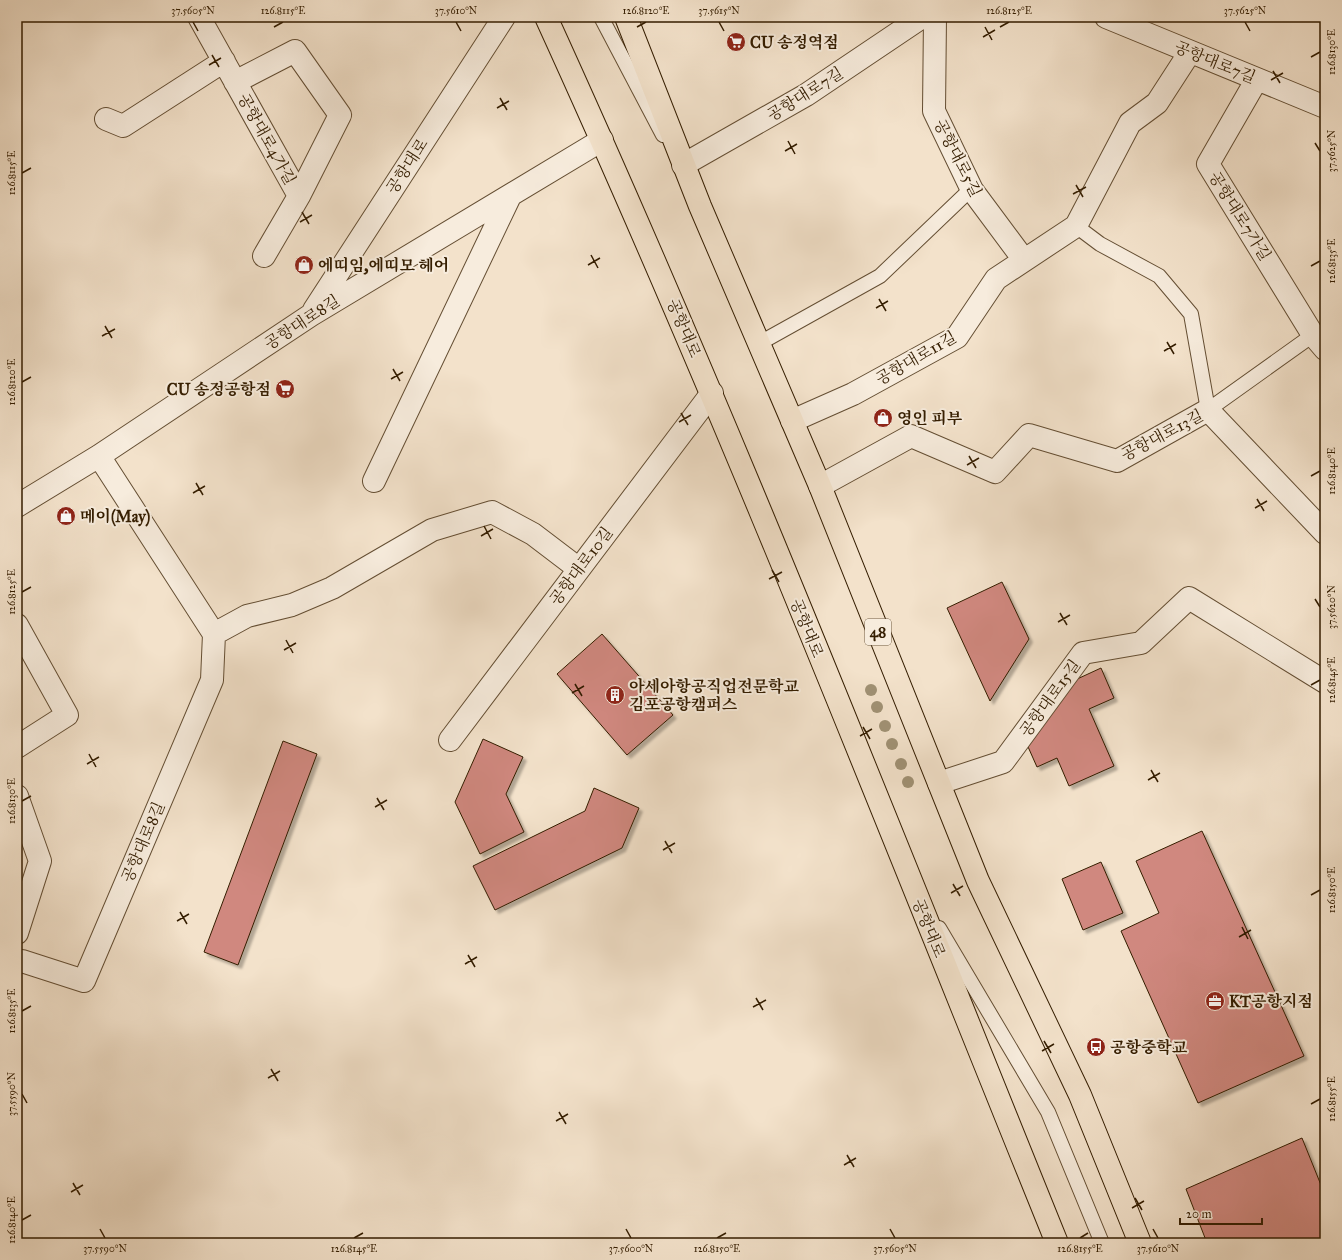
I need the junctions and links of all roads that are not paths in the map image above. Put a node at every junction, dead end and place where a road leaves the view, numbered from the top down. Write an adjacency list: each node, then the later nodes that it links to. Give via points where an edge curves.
1 (199, 17): 10 (street, 공항대로4가길)
2 (504, 17): 24 (street, 공항대로)
3 (546, 17): 15 (main road, 공항대로)
4 (601, 17): 20 (lane)
5 (626, 17): 16 (main road, 48)
6 (922, 17): 16 (street, 공항대로7길, via 806,95)
7 (936, 17): 17 (street, 공항대로5길, via 934,111)
8 (1106, 17): 9 (street, 공항대로7길)
9 (1190, 52): 11 (street, 공항대로7길); 21 (street, 공항대로11길, via 1157,103 1130,123)
10 (224, 61): 12 (street, 공항대로4가길); 14 (street, via 123,126)
11 (1257, 79): 13 (street, 공항대로7길); 25 (street, 공항대로7가길, via 1208,164)
12 (235, 82): 18 (street, 공항대로4가길); 18 (street, 공항대로4가길, via 295,51 340,116)
13 (1323, 100)
14 (106, 119)
15 (602, 140): 19 (street, 공항대로8길); 27 (main road, 공항대로)
16 (683, 165): 20 (main road, 48)
17 (971, 189): 23 (street, 공항대로5길); 26 (lane, via 880,276)
18 (299, 196): 22 (street, 공항대로4가길)
19 (510, 196): 24 (street, 공항대로8길); 31 (street)
20 (700, 206): 26 (main road, 48)
21 (1076, 226): 23 (street, 공항대로11길); 28 (lane, via 1100,244 1159,276 1191,314)
22 (264, 256)
23 (1024, 260): 29 (street, 공항대로11길, via 996,279 957,337 852,394)
24 (311, 315): 30 (street, 공항대로8길)
25 (1319, 342): 28 (lane, 공항대로13길)
26 (758, 344): 29 (main road, 48)
27 (712, 393): 35 (street, 공항대로10길); 43 (main road, 공항대로)
28 (1208, 410): 32 (street, 공항대로13길, via 1117,461 1030,435 995,472 911,436); 34 (street, 공항대로13길)
29 (792, 421): 32 (main road, 48)
30 (99, 456): 33 (street, 공항대로8길); 37 (street)
31 (374, 481)
32 (820, 486): 41 (main road, 48)
33 (17, 506)
34 (1325, 533)
35 (579, 569): 37 (street, via 533,534 492,512 432,530 332,588 292,605 247,616); 39 (street, 공항대로10길)
36 (17, 625): 40 (street, via 68,715)
37 (214, 634): 45 (street, 공항대로8길, via 212,680 84,981 22,961)
38 (1325, 682): 41 (street, 공항대로15길, via 1189,598 1141,643 1083,653 1003,762)
39 (450, 740)
40 (17, 747)
41 (939, 783): 48 (main road, 48, via 978,881 1080,1095)
42 (18, 805): 44 (street, via 40,861)
43 (908, 876): 46 (main road, 공항대로); 47 (lane, via 1048,1112)
44 (17, 933)
45 (17, 962)
46 (1057, 1243)
47 (1102, 1243)
48 (1140, 1243)

